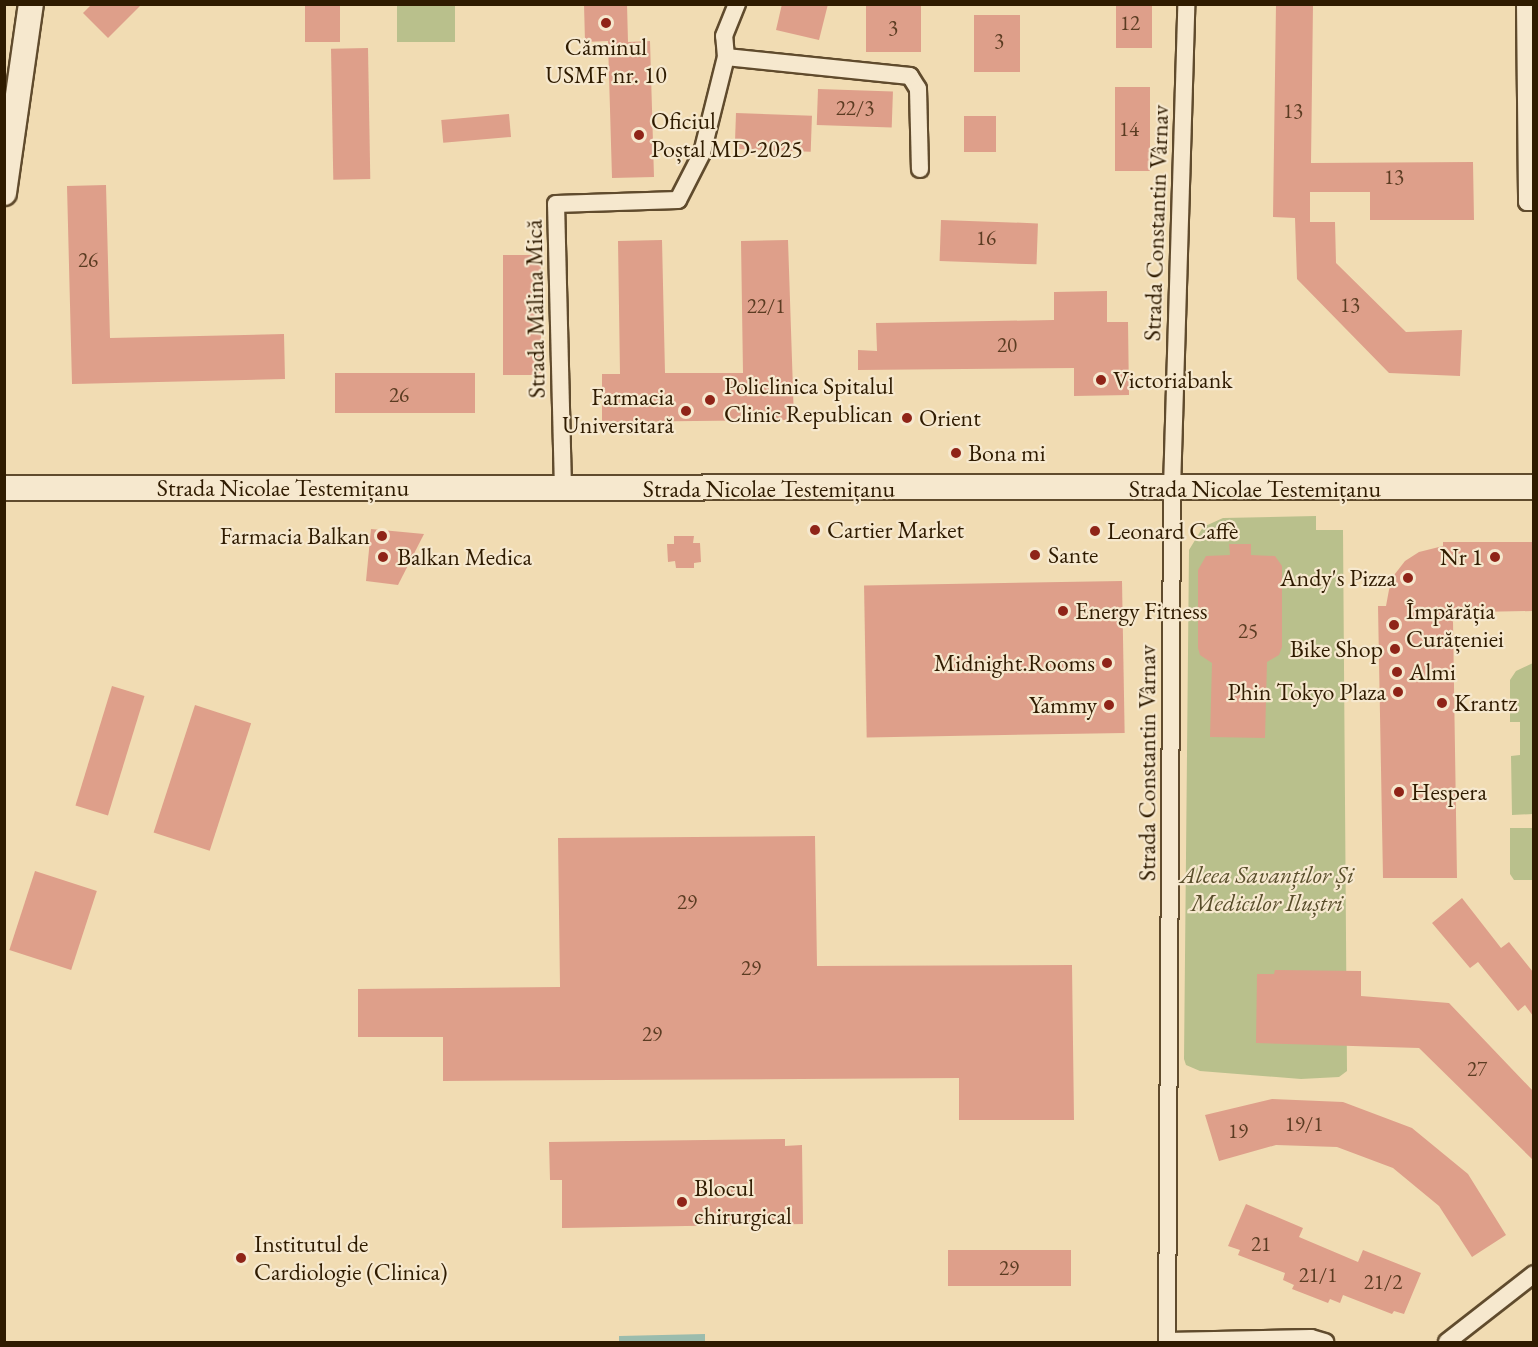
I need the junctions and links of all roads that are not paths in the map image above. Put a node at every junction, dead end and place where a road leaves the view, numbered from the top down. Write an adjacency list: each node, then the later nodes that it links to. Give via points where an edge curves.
1 (31, 4): 7 (main road)
2 (737, 4): 5 (street, Strada Mălina Mică, via 724,36)
3 (1186, 4): 12 (street, Strada Constantin Vârnav)
4 (1526, 4): 8 (street)
5 (726, 57): 6 (street, via 910,76 918,89); 11 (street, Strada Mălina Mică, via 702,153 678,200 556,204)
6 (920, 169)
7 (4, 193)
8 (1530, 202)
9 (1533, 487): 12 (main road, Strada Nicolae Testemițanu)
10 (4, 489): 11 (main road, Strada Nicolae Testemițanu)
11 (563, 489): 12 (main road, Strada Nicolae Testemițanu)
12 (1172, 489): 14 (street, Strada Constantin Vârnav)
13 (1533, 1274): 16 (street)
14 (1167, 1342): 15 (street, via 1311,1338)
15 (1325, 1342)
16 (1447, 1342)

